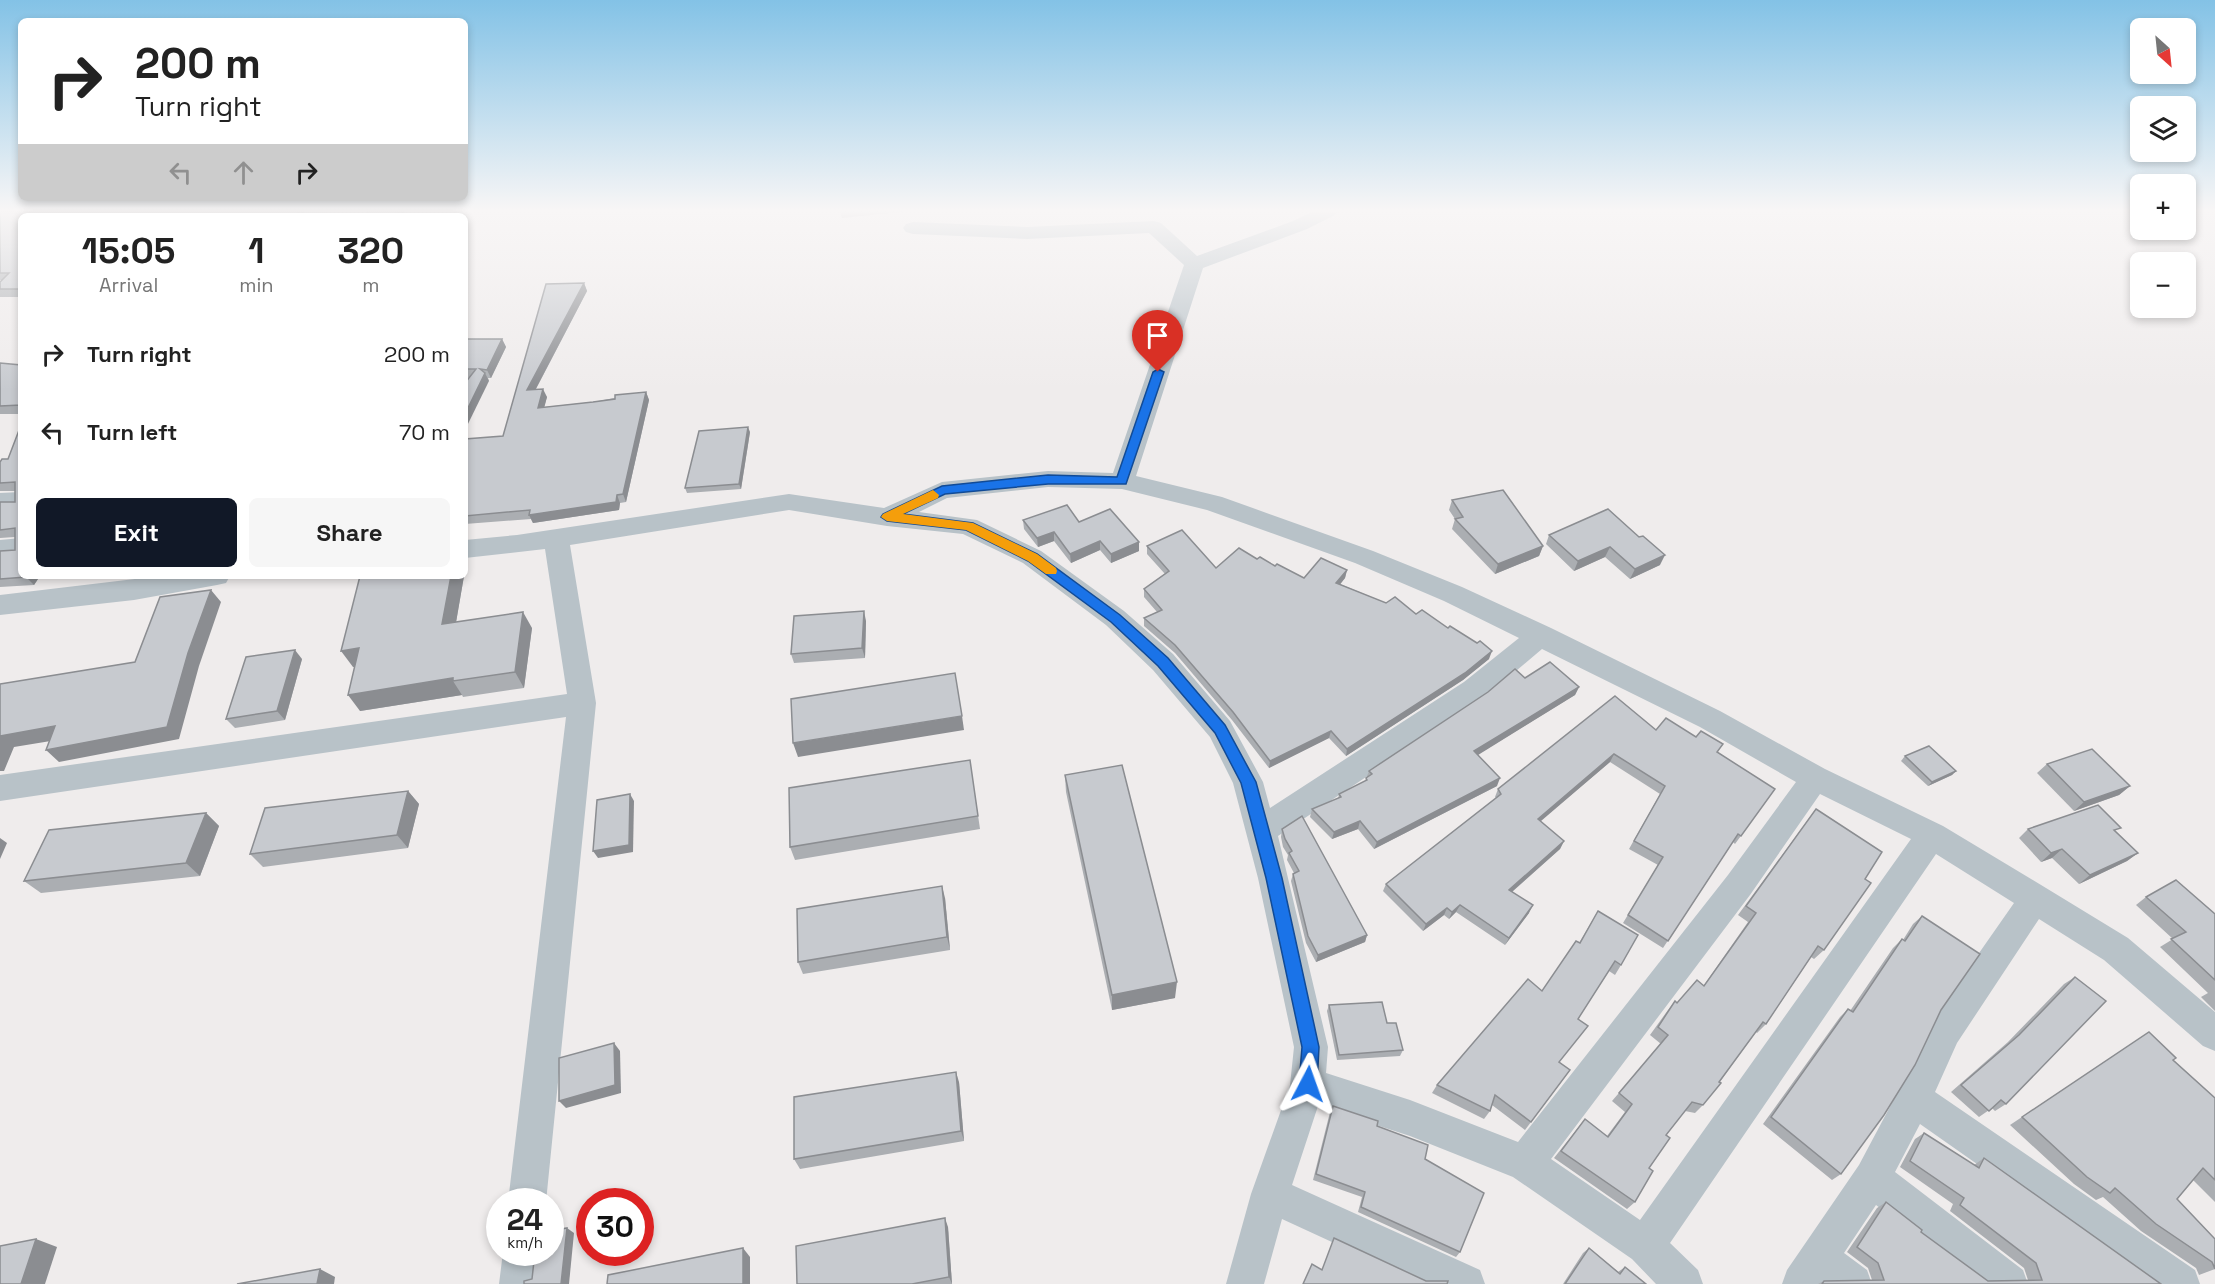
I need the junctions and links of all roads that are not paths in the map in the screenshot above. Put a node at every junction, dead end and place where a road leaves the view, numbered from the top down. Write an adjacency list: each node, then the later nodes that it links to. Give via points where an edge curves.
1 (1192, 271): 2 (street)
2 (1122, 481): 5 (street, via 1048,479 942,490); 13 (street, via 1213,503 1364,557)
3 (18, 500): 4 (street)
4 (0, 501)
5 (887, 517): 6 (street, via 789,502); 17 (street, via 968,526 1032,557 1115,618 1163,662 1220,729 1248,782)
6 (556, 538): 9 (street); 14 (street)
7 (18, 547): 8 (street)
8 (0, 549)
9 (468, 549)
10 (183, 579): 11 (street)
11 (137, 583): 12 (street)
12 (0, 605)
13 (1541, 635): 15 (street, via 1710,719); 17 (street, via 1474,690)
14 (582, 703): 16 (street); 25 (street)
15 (1815, 778): 18 (street); 23 (street, via 1739,885)
16 (0, 788)
17 (1260, 831): 21 (street, via 1311,1047)
18 (1932, 835): 19 (street); 27 (street)
19 (2035, 898): 20 (street, via 2116,949); 22 (street, via 1945,1031)
20 (2215, 1034)
21 (1308, 1084): 23 (street); 26 (street)
22 (1914, 1099): 24 (street); 36 (street)
23 (1525, 1163): 27 (street)
24 (1872, 1178): 29 (street); 35 (street)
25 (529, 1188)
26 (1270, 1194): 31 (street); 32 (street)
27 (1645, 1246): 33 (street)
28 (520, 1266): 30 (street)
29 (1810, 1271): 34 (street)
30 (518, 1284)
31 (1245, 1284)
32 (1466, 1284)
33 (1684, 1284)
34 (1853, 1284)
35 (2009, 1284)
36 (2181, 1284)

